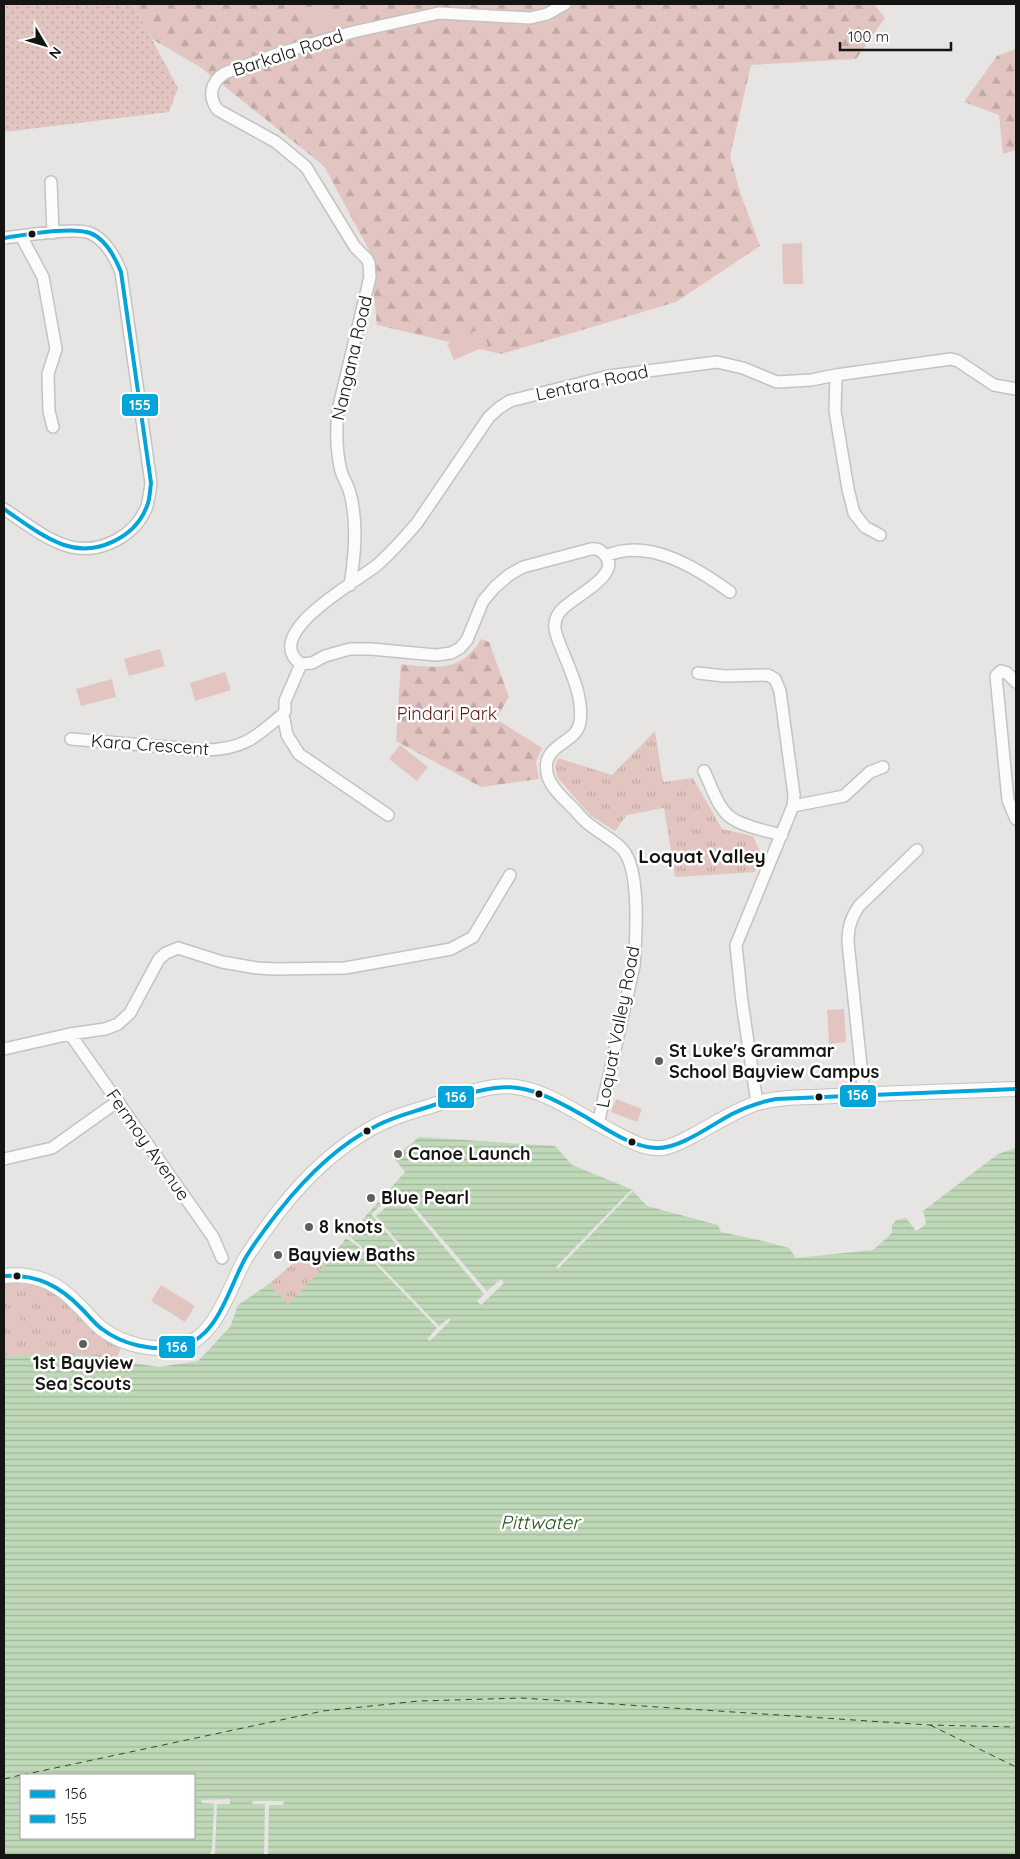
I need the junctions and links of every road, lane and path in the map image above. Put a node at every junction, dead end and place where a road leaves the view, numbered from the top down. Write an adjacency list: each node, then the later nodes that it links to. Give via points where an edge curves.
1 (565, 4): 6 (street, Barkala Road, via 547,14 530,18 438,13 280,53 225,73 216,82 211,97 218,110 276,142 306,167 355,247 367,258)
2 (51, 182): 3 (street)
3 (53, 233): 4 (street); 10 (street, via 90,233 109,248 121,272 151,483 147,504 136,525 107,545 90,548 71,547 54,540)
4 (21, 236): 5 (street); 9 (street, via 43,277 56,349 48,374)
5 (4, 238)
6 (370, 278): 13 (street, Nangana Road, via 336,429 338,458 350,492 354,521)
7 (836, 375): 8 (street, Lentara Road, via 951,359 994,385); 11 (street, via 835,411 854,513 866,527); 13 (street, Lentara Road, via 777,382 743,368 717,362 609,376 510,401 489,417 405,538)
8 (1016, 389)
9 (53, 427)
10 (4, 508)
11 (880, 535)
12 (606, 556): 14 (street, via 632,550 667,555 708,576); 15 (street, via 601,551 590,549 509,575 483,601 467,640 451,653 436,656 350,649); 34 (street, Loquat Valley Road, via 609,564 606,573 566,605 556,619 556,634 578,691 580,722 575,733 554,749 547,766 552,785 582,818 625,852 635,879 634,966)
13 (350, 585): 15 (street, Lentara Road, via 316,609 294,634 290,649)
14 (730, 592)
15 (301, 664): 18 (street, via 284,701)
16 (698, 673): 22 (street, via 768,675 775,679 780,691)
17 (1016, 682): 24 (street, via 1001,671 996,676 1008,800)
18 (283, 714): 19 (street, Kara Crescent, via 254,738 222,750); 23 (street, via 288,734 299,754)
19 (71, 739)
20 (883, 767): 22 (street, via 870,772 844,796)
21 (704, 771): 25 (street, via 730,817)
22 (793, 806): 25 (street)
23 (388, 815)
24 (1016, 819)
25 (782, 835): 33 (street, via 736,945)
26 (917, 850): 31 (street, via 860,906 848,926)
27 (510, 875): 28 (street, via 473,936 451,949 345,968 257,968 222,962 178,948 166,952 159,959 130,1013 118,1024)
28 (70, 1034): 29 (street); 32 (street, Fermoy Avenue)
29 (4, 1049)
30 (1016, 1089): 31 (main road)
31 (864, 1095): 33 (main road)
32 (118, 1102): 35 (street, via 52,1148); 36 (street, Fermoy Avenue, via 213,1237)
33 (757, 1103): 34 (main road, via 682,1141 658,1148 642,1146)
34 (598, 1124): 37 (main road, via 529,1090 497,1086 435,1104 374,1127 334,1154 297,1190 252,1249 207,1330 195,1341 181,1346 158,1348 126,1341 102,1328 66,1292 48,1281 29,1276)
35 (4, 1159)
36 (222, 1258)
37 (4, 1276)

